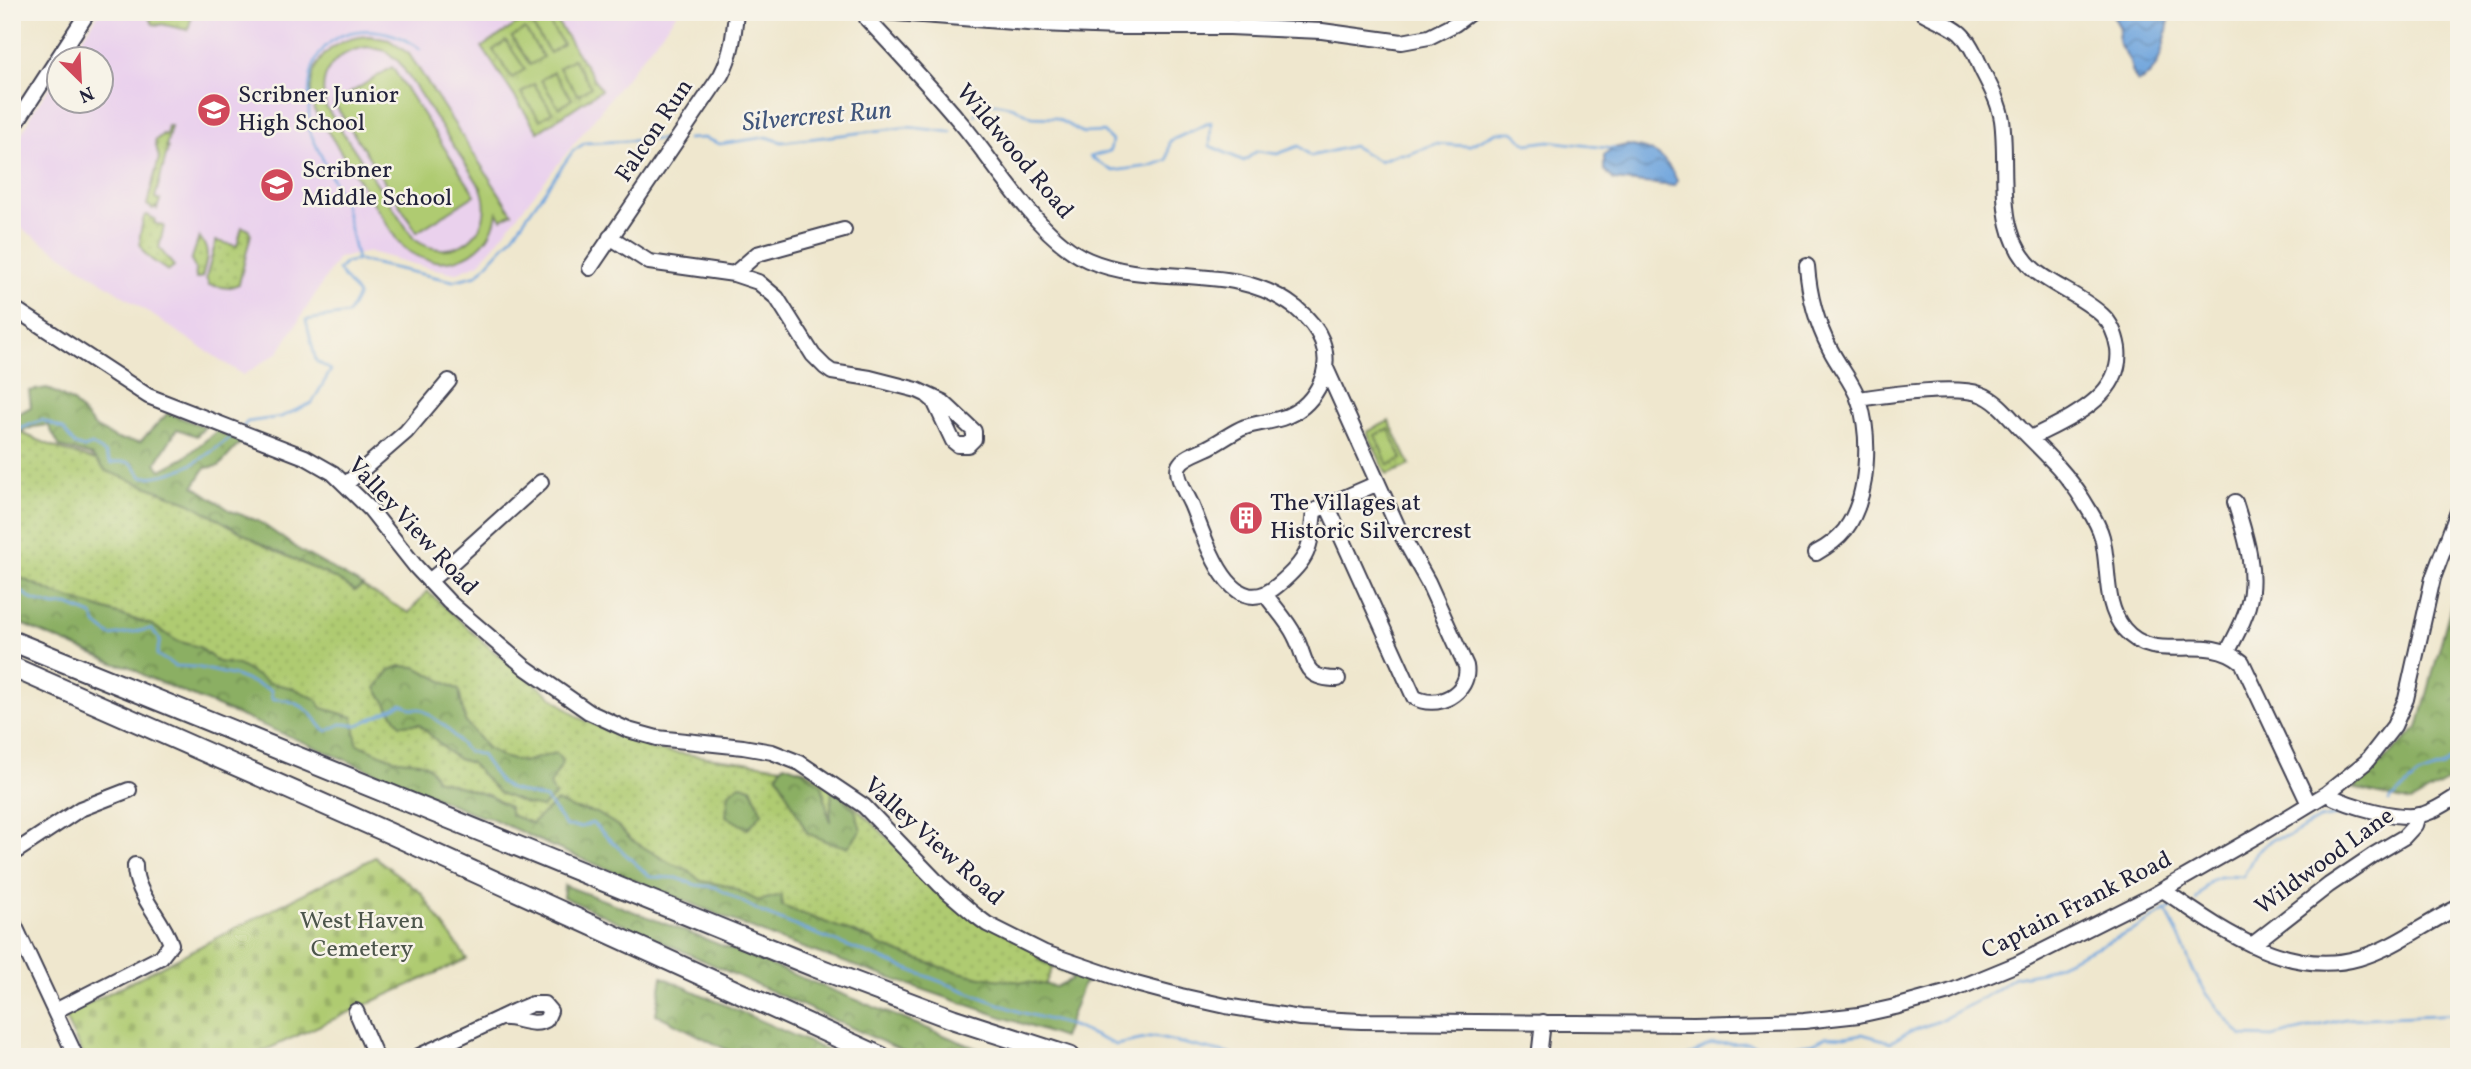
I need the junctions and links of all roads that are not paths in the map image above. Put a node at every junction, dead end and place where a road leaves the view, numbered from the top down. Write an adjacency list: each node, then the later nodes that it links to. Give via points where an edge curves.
1 (736, 12): 9 (street, Falcon Run, via 733,45 721,75)
2 (868, 12): 14 (street, Wildwood Road, via 867,19 1065,246 1087,260 1118,269 1224,278 1267,291 1309,320 1322,340)
3 (883, 12): 4 (street, via 1040,24 1322,31 1402,41 1429,37)
4 (1471, 12)
5 (1922, 12): 18 (street, via 1955,29 1967,41 1995,97 2004,139 2008,220 2017,250 2038,273 2100,313 2116,341 2116,373 2104,393)
6 (83, 14): 7 (street)
7 (12, 129)
8 (845, 230): 12 (street, via 757,254)
9 (610, 237): 11 (street, Falcon Run); 12 (street, via 649,262)
10 (1807, 267): 17 (street, via 1816,314)
11 (590, 268)
12 (734, 274): 16 (street, via 771,291 825,368)
13 (12, 307): 21 (street, Valley View Road, via 148,396 305,457)
14 (1325, 366): 20 (street, Wildwood Road); 27 (street, via 1322,381 1307,403 1290,415 1241,429 1187,458 1177,470 1229,584 1252,597)
15 (449, 381): 21 (street, via 406,432)
16 (927, 395)
17 (1858, 399): 18 (street, via 1916,392 1979,393); 25 (street, via 1866,461 1862,489 1846,529)
18 (2031, 438): 29 (street, via 2066,473 2096,519 2106,554 2112,608 2124,629 2151,646)
19 (541, 482): 26 (street)
20 (1378, 483): 23 (street); 23 (street, Wildwood Road, via 1466,666 1462,688 1438,702 1421,702 1410,691)
21 (346, 484): 26 (street, Valley View Road)
22 (2235, 502): 29 (street, via 2252,588)
23 (1327, 505): 27 (street, via 1314,511 1305,558)
24 (2459, 509): 33 (street, Captain Frank Road, via 2433,578 2400,713 2366,762)
25 (1816, 553)
26 (429, 581): 46 (street, Valley View Road, via 526,668 589,712 657,738 772,752 826,778 870,811 975,915 1045,953 1136,984 1256,1012 1330,1020)
27 (1265, 594): 31 (street, via 1294,633 1311,672)
28 (12, 641): 51 (highway, via 815,967)
29 (2228, 651): 35 (street, via 2242,662)
30 (12, 667): 50 (highway)
31 (1338, 679)
32 (129, 790): 37 (street, via 80,809)
33 (2326, 794): 35 (street, Captain Frank Road); 36 (street, via 2395,815)
34 (2459, 795): 36 (street, Wildwood Lane)
35 (2309, 804): 39 (street, Captain Frank Road)
36 (2418, 816): 42 (street, Wildwood Lane, via 2404,838 2329,885)
37 (12, 855)
38 (135, 865): 43 (street, via 134,878 170,944 161,957)
39 (2164, 890): 42 (street); 46 (street, Captain Frank Road, via 2006,969 1950,992 1895,1007 1785,1022)
40 (2459, 907): 42 (street, via 2408,936 2347,961 2298,959)
41 (12, 920): 43 (street)
42 (2252, 945)
43 (55, 1011): 47 (street)
44 (356, 1011): 48 (street)
45 (500, 1018): 49 (street)
46 (1542, 1022): 52 (street)
47 (75, 1056)
48 (376, 1057)
49 (417, 1057)
50 (881, 1057)
51 (1070, 1057)
52 (1539, 1057)

